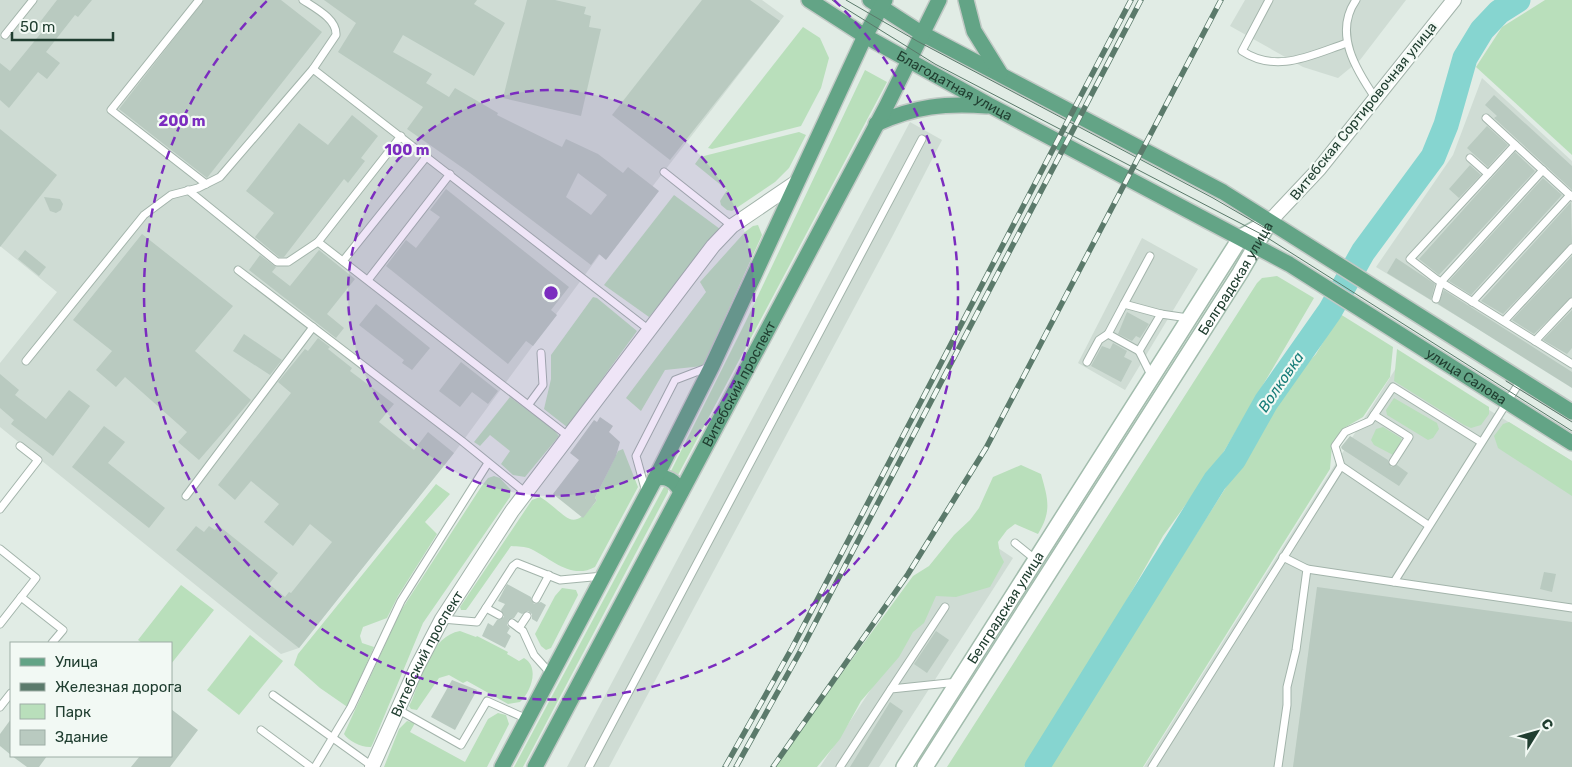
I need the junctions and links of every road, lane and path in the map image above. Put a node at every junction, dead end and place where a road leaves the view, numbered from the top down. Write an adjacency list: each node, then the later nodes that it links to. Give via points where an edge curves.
1 (33, 0): 12 (lane)
2 (199, 0): 32 (lane, via 111,110)
3 (304, 0): 16 (lane, via 337,28)
4 (809, 0): 13 (main road, Благодатная улица)
5 (939, 0): 11 (main road, Витебский проспект)
6 (966, 0): 17 (main road, via 974,31)
7 (1268, 0): 14 (lane, via 1242,51 1257,60 1282,62)
8 (1356, 0): 14 (lane, via 1346,20)
9 (1454, 0): 18 (street, Витебская Сортировочная улица)
10 (879, 2): 11 (main road, Благодатная улица); 13 (main road)
11 (921, 33): 15 (main road, Витебский проспект); 17 (main road, Благодатная улица)
12 (5, 35)
13 (865, 36): 15 (main road, Благодатная улица); 31 (main road)
14 (1347, 43): 18 (lane)
15 (909, 60): 19 (main road, Благодатная улица); 21 (main road, Витебский проспект)
16 (313, 68): 22 (lane); 32 (lane, via 220,177)
17 (1002, 76): 35 (main road, Благодатная улица, via 1223,192)
18 (1376, 99): 35 (street, Витебская Сортировочная улица, via 1319,169)
19 (991, 106): 21 (main road, via 924,107); 37 (main road, Благодатная улица)
20 (1486, 118): 24 (lane)
21 (876, 124): 77 (main road, Витебский проспект)
22 (401, 136): 25 (lane); 38 (lane)
23 (922, 139): 117 (lane)
24 (1515, 145): 27 (lane); 30 (lane)
25 (427, 156): 29 (lane); 42 (lane)
26 (1470, 158): 30 (lane)
27 (1543, 170): 34 (lane); 45 (lane)
28 (664, 172): 36 (lane)
29 (450, 174): 44 (lane); 54 (lane)
30 (1488, 174): 45 (lane, via 1410,258)
31 (798, 181): 36 (street, Витебский проспект); 62 (main road)
32 (206, 184): 33 (lane)
33 (188, 190): 38 (lane, via 277,262 288,262); 59 (lane, via 171,195 144,215)
34 (1571, 196): 47 (lane)
35 (1270, 221): 37 (street, Белградская улица); 39 (street, Белградская улица); 64 (main road, улица Салова)
36 (732, 226): 54 (street, Витебский проспект)
37 (1241, 237): 39 (main road); 51 (street, Белградская улица)
38 (318, 242): 42 (lane)
39 (1257, 245): 65 (main road, улица Салова); 120 (street, Белградская улица)
40 (1572, 248): 52 (lane)
41 (1150, 256): 49 (lane)
42 (343, 261): 44 (lane)
43 (238, 270): 53 (lane)
44 (368, 280): 66 (lane)
45 (1441, 282): 46 (lane); 47 (lane)
46 (1436, 299)
47 (1472, 302): 52 (lane)
48 (1572, 302): 56 (lane)
49 (1124, 304): 50 (lane); 55 (lane)
50 (1161, 314): 51 (lane); 57 (lane)
51 (1188, 318): 63 (street, Белградская улица)
52 (1504, 321): 56 (lane)
53 (313, 327): 74 (lane); 80 (lane)
54 (648, 329): 69 (street, Витебский проспект)
55 (1108, 334): 57 (lane); 61 (lane, via 1099,340)
56 (1535, 341): 60 (lane)
57 (1139, 351): 63 (lane)
58 (541, 353): 66 (lane, via 543,385)
59 (26, 361)
60 (1571, 361)
61 (1087, 362)
62 (712, 366): 76 (main road); 79 (lane, via 675,380 636,456)
63 (1151, 375): 86 (street, Белградская улица)
64 (1521, 380): 65 (lane); 67 (main road, улица Салова)
65 (1507, 401): 70 (lane); 71 (main road, улица Салова)
66 (529, 404): 69 (lane)
67 (1572, 412)
68 (1374, 415): 70 (lane, via 1393,387); 73 (lane, via 1409,437); 75 (lane, via 1370,421 1345,432 1335,446)
69 (568, 436): 78 (street, Витебский проспект)
70 (1480, 442): 82 (lane)
71 (1572, 442)
72 (20, 446): 81 (lane, via 38,460)
73 (1392, 462)
74 (488, 463): 78 (lane); 112 (lane, via 401,601)
75 (1341, 466): 82 (lane); 85 (lane)
76 (655, 479): 77 (main road, via 671,480); 79 (main road)
77 (682, 492): 116 (main road, Витебский проспект)
78 (526, 493): 98 (street, Витебский проспект)
79 (646, 494): 89 (main road)
80 (186, 496)
81 (0, 509)
82 (1428, 525): 90 (lane)
83 (1015, 543): 86 (lane)
84 (0, 549): 91 (lane, via 36,578)
85 (1283, 557): 87 (lane); 121 (lane)
86 (1036, 560): 104 (street, Белградская улица)
87 (1307, 569): 90 (lane); 122 (lane, via 1296,650 1287,686)
88 (549, 576): 89 (lane, via 560,580); 92 (lane); 94 (lane, via 517,563)
89 (603, 576): 103 (main road)
90 (1394, 582): 95 (lane)
91 (22, 597): 100 (lane); 102 (lane, via 63,630)
92 (536, 599)
93 (945, 607): 105 (lane)
94 (486, 608): 96 (lane); 98 (lane, via 477,622)
95 (1572, 608)
96 (499, 616)
97 (527, 616): 101 (lane)
98 (442, 619): 109 (street, Витебский проспект)
99 (512, 623): 101 (lane)
100 (0, 624)
101 (519, 628): 103 (lane, via 534,654)
102 (53, 642)
103 (551, 674): 110 (main road)
104 (958, 682): 105 (lane); 119 (street, Белградская улица)
105 (891, 689): 118 (lane)
106 (10, 694): 108 (lane)
107 (273, 695): 112 (lane)
108 (0, 707)
109 (397, 708): 110 (lane, via 461,745 487,701); 114 (street, Витебский проспект)
110 (528, 719): 115 (main road)
111 (261, 730): 113 (lane)
112 (333, 740): 113 (lane); 114 (lane)
113 (313, 767)
114 (372, 767)
115 (502, 767)
116 (535, 767)
117 (589, 767)
118 (840, 767)
119 (904, 767)
120 (925, 767)
121 (1152, 767)
122 (1278, 767)

